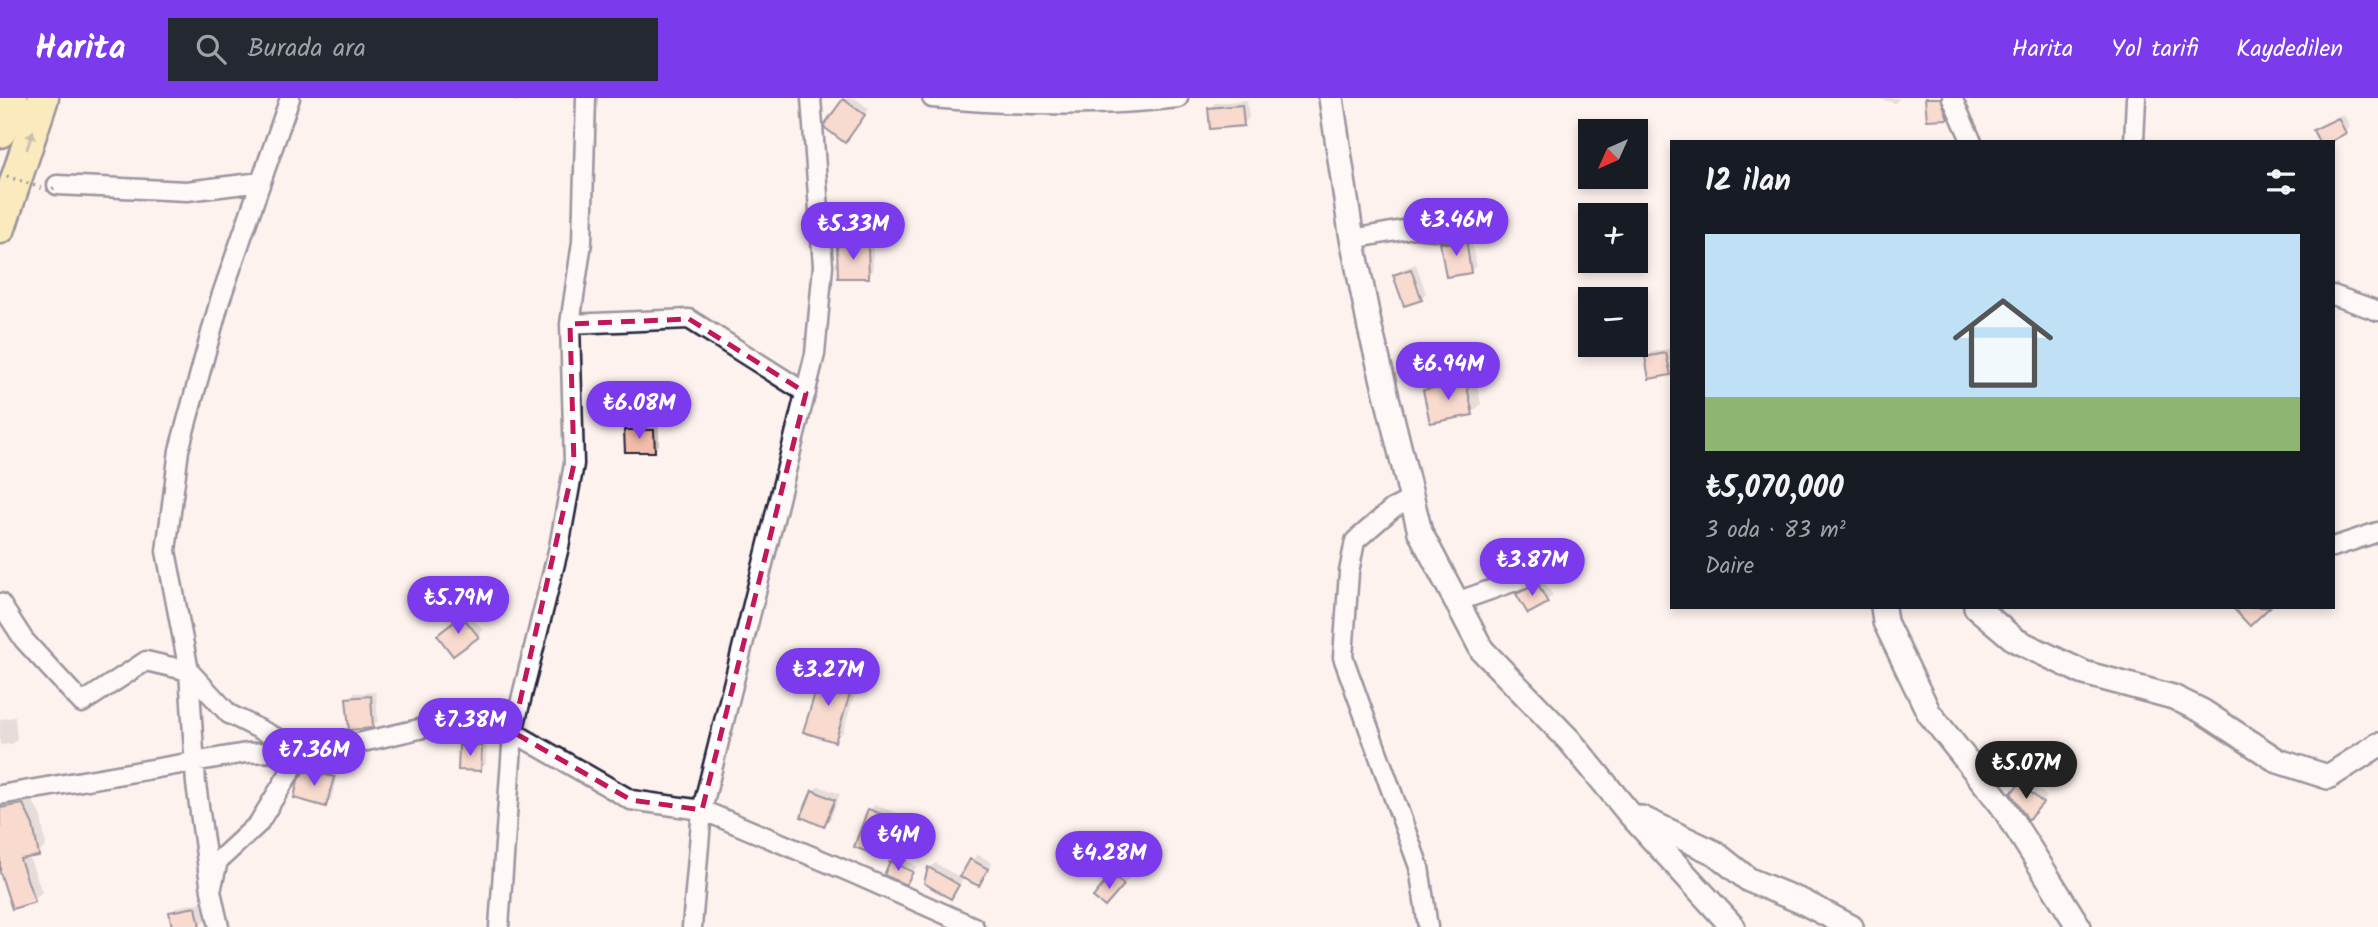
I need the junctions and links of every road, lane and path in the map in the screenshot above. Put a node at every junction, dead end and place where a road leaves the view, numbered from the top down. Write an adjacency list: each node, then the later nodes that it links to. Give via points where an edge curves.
1 (12, 98): 11 (highway)
2 (43, 98): 17 (highway, one-way to 2)
3 (290, 98): 15 (street)
4 (586, 98): 22 (street, via 582,242)
5 (811, 98): 23 (street, via 823,266 815,354)
6 (932, 98): 7 (street, via 1043,105)
7 (1178, 98)
8 (1331, 98): 19 (street)
9 (1952, 98): 12 (street)
10 (2136, 98): 13 (street)
11 (0, 132)
12 (1971, 140)
13 (2134, 140)
14 (0, 174): 16 (path, bridge, via 50,191)
15 (261, 182): 16 (street, via 187,191); 32 (street, via 220,300 179,450 166,551)
16 (57, 185)
17 (0, 228)
18 (1455, 232): 19 (street, via 1415,228)
19 (1352, 239): 24 (street)
20 (2335, 296): 21 (street)
21 (2378, 311)
22 (570, 324): 23 (street, via 690,319); 33 (street, via 574,464 559,547)
23 (806, 393): 38 (street)
24 (1412, 499): 28 (street, via 1420,532); 45 (street, via 1392,509 1354,541 1343,657 1419,867)
25 (2378, 532): 26 (street)
26 (2335, 546)
27 (1527, 577): 28 (street)
28 (1456, 602): 39 (street, via 1482,650 1570,741)
29 (0, 603): 32 (street, via 24,640 82,703 146,661)
30 (1883, 609): 48 (street, via 1885,622 1929,713 2002,805)
31 (1978, 609): 34 (street, via 2015,640 2084,673 2173,697 2278,761 2328,777)
32 (189, 671): 35 (street, via 229,714); 36 (street)
33 (513, 732): 35 (street, via 441,724); 38 (street, via 631,800); 42 (street)
34 (2378, 746)
35 (303, 751): 36 (street, via 246,753); 40 (street, via 258,824 218,861)
36 (195, 762): 37 (street); 40 (street)
37 (0, 795)
38 (702, 810): 43 (street); 44 (street)
39 (1628, 812): 46 (street); 47 (street, via 1715,853 1749,880)
40 (211, 891): 41 (street)
41 (219, 927)
42 (499, 927)
43 (692, 927)
44 (974, 927)
45 (1428, 927)
46 (1733, 927)
47 (1852, 927)
48 (2079, 927)

